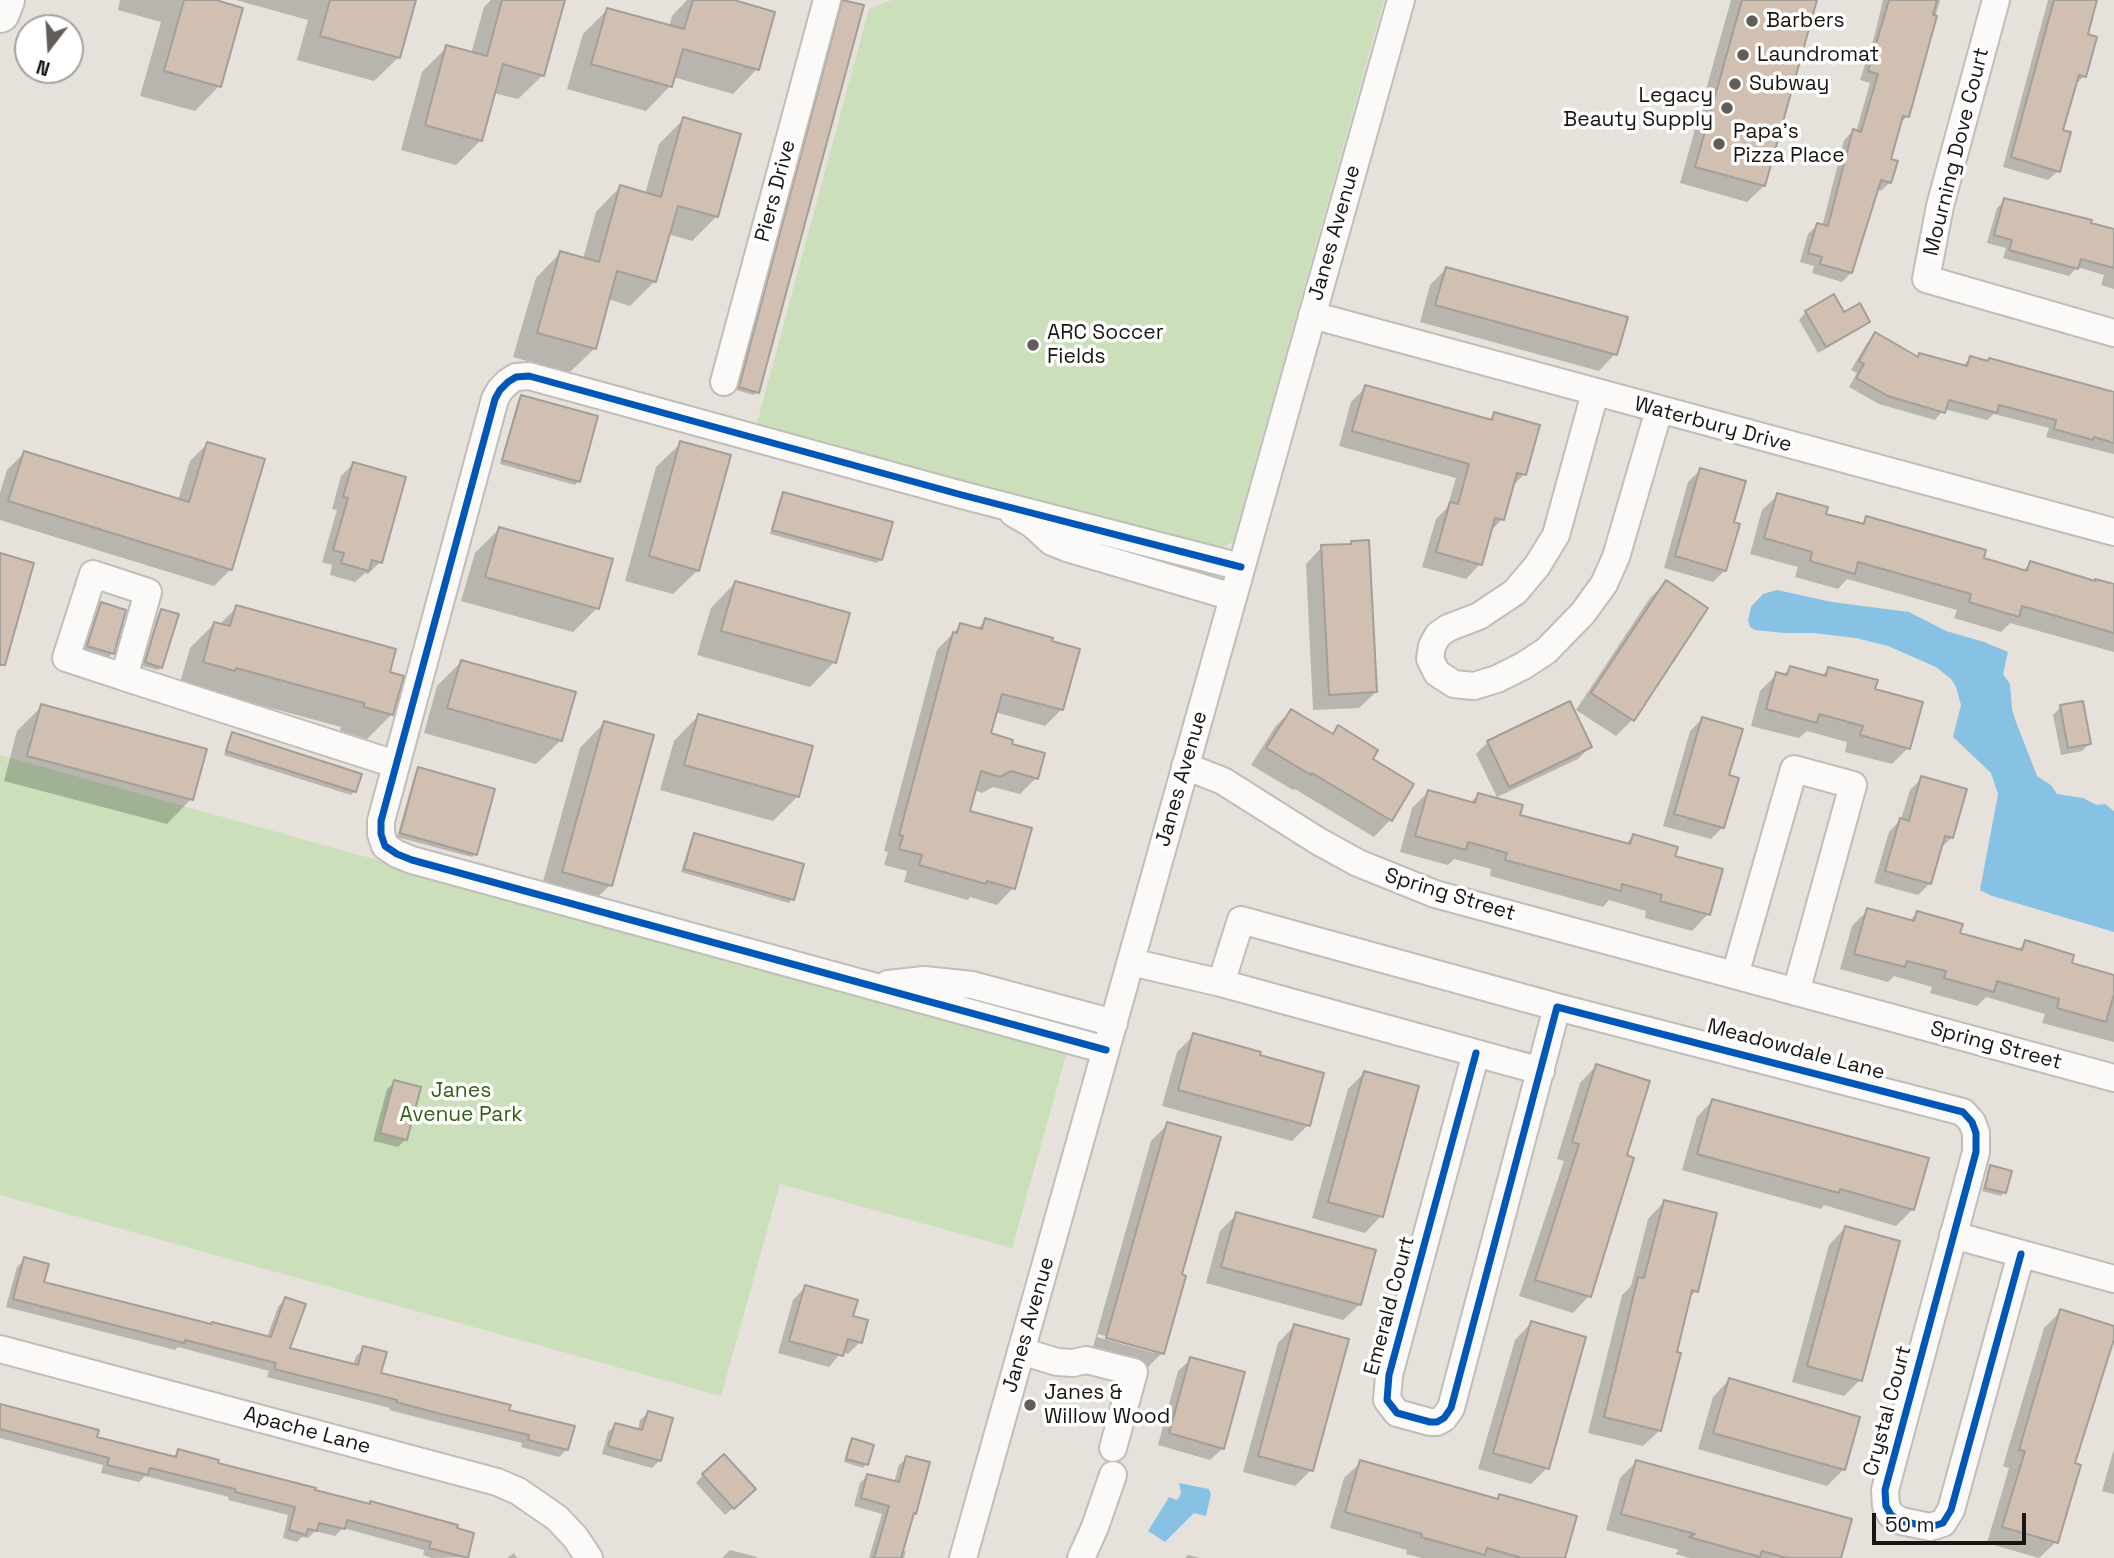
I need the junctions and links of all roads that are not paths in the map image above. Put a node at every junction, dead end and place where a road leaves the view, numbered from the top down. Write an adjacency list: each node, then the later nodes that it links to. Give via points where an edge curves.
1 (5, 0): 5 (highway)
2 (827, 0): 8 (street, Piers Drive)
3 (1401, 0): 6 (street, Janes Avenue)
4 (1996, 0): 7 (street, Mourning Dove Court, via 1940,206 1926,279)
5 (0, 13)
6 (1312, 315): 9 (street, Waterbury Drive); 13 (street, Janes Avenue)
7 (2114, 333)
8 (724, 382)
9 (1595, 393): 10 (street, Waterbury Drive); 10 (street, via 1556,535 1537,566 1515,592 1479,616 1448,628 1432,646 1430,659 1437,673 1454,684 1474,686 1523,666 1546,651 1583,613 1616,558)
10 (1659, 410): 12 (street, Waterbury Drive)
11 (999, 504): 13 (street); 14 (street, via 1067,548); 16 (street, via 529,376 516,377 495,399)
12 (2114, 532)
13 (1241, 567): 14 (street, Janes Avenue)
14 (1233, 597): 17 (street, Janes Avenue)
15 (124, 677): 16 (street)
16 (396, 764): 21 (street, via 381,834 385,846 397,854)
17 (1185, 766): 18 (street, Janes Avenue); 19 (street, Spring Street, via 1223,781 1318,842 1401,882)
18 (1131, 962): 20 (street); 24 (street, Janes Avenue)
19 (1735, 975): 22 (street, Spring Street); 22 (street, via 1794,769 1818,775 1853,785)
20 (1221, 983): 23 (street, Meadowdale Lane, via 1241,920); 26 (street)
21 (873, 986): 24 (street, via 924,980 972,985); 25 (street)
22 (1796, 992): 28 (street, Spring Street)
23 (1558, 1007): 27 (street); 29 (street, Meadowdale Lane, via 1963,1112 1976,1133 1976,1152)
24 (1114, 1023): 25 (street, Janes Avenue)
25 (1106, 1050): 33 (street, Janes Avenue)
26 (1476, 1053): 27 (street); 27 (street, Emerald Court, via 1388,1375 1387,1400 1397,1413 1430,1422 1444,1418 1451,1408)
27 (1541, 1071)
28 (2114, 1078)
29 (1953, 1235): 30 (street); 30 (street, Crystal Court, via 1885,1490 1886,1506 1901,1521 1930,1527 1943,1523 1951,1510)
30 (2021, 1254): 31 (street)
31 (2114, 1279)
32 (0, 1349): 36 (street, Apache Lane, via 496,1482 557,1518)
33 (1021, 1351): 34 (street, via 1057,1362 1086,1360 1134,1372); 37 (street, Janes Avenue)
34 (1112, 1448)
35 (1113, 1475): 38 (street)
36 (589, 1558)
37 (963, 1558)
38 (1081, 1558)

